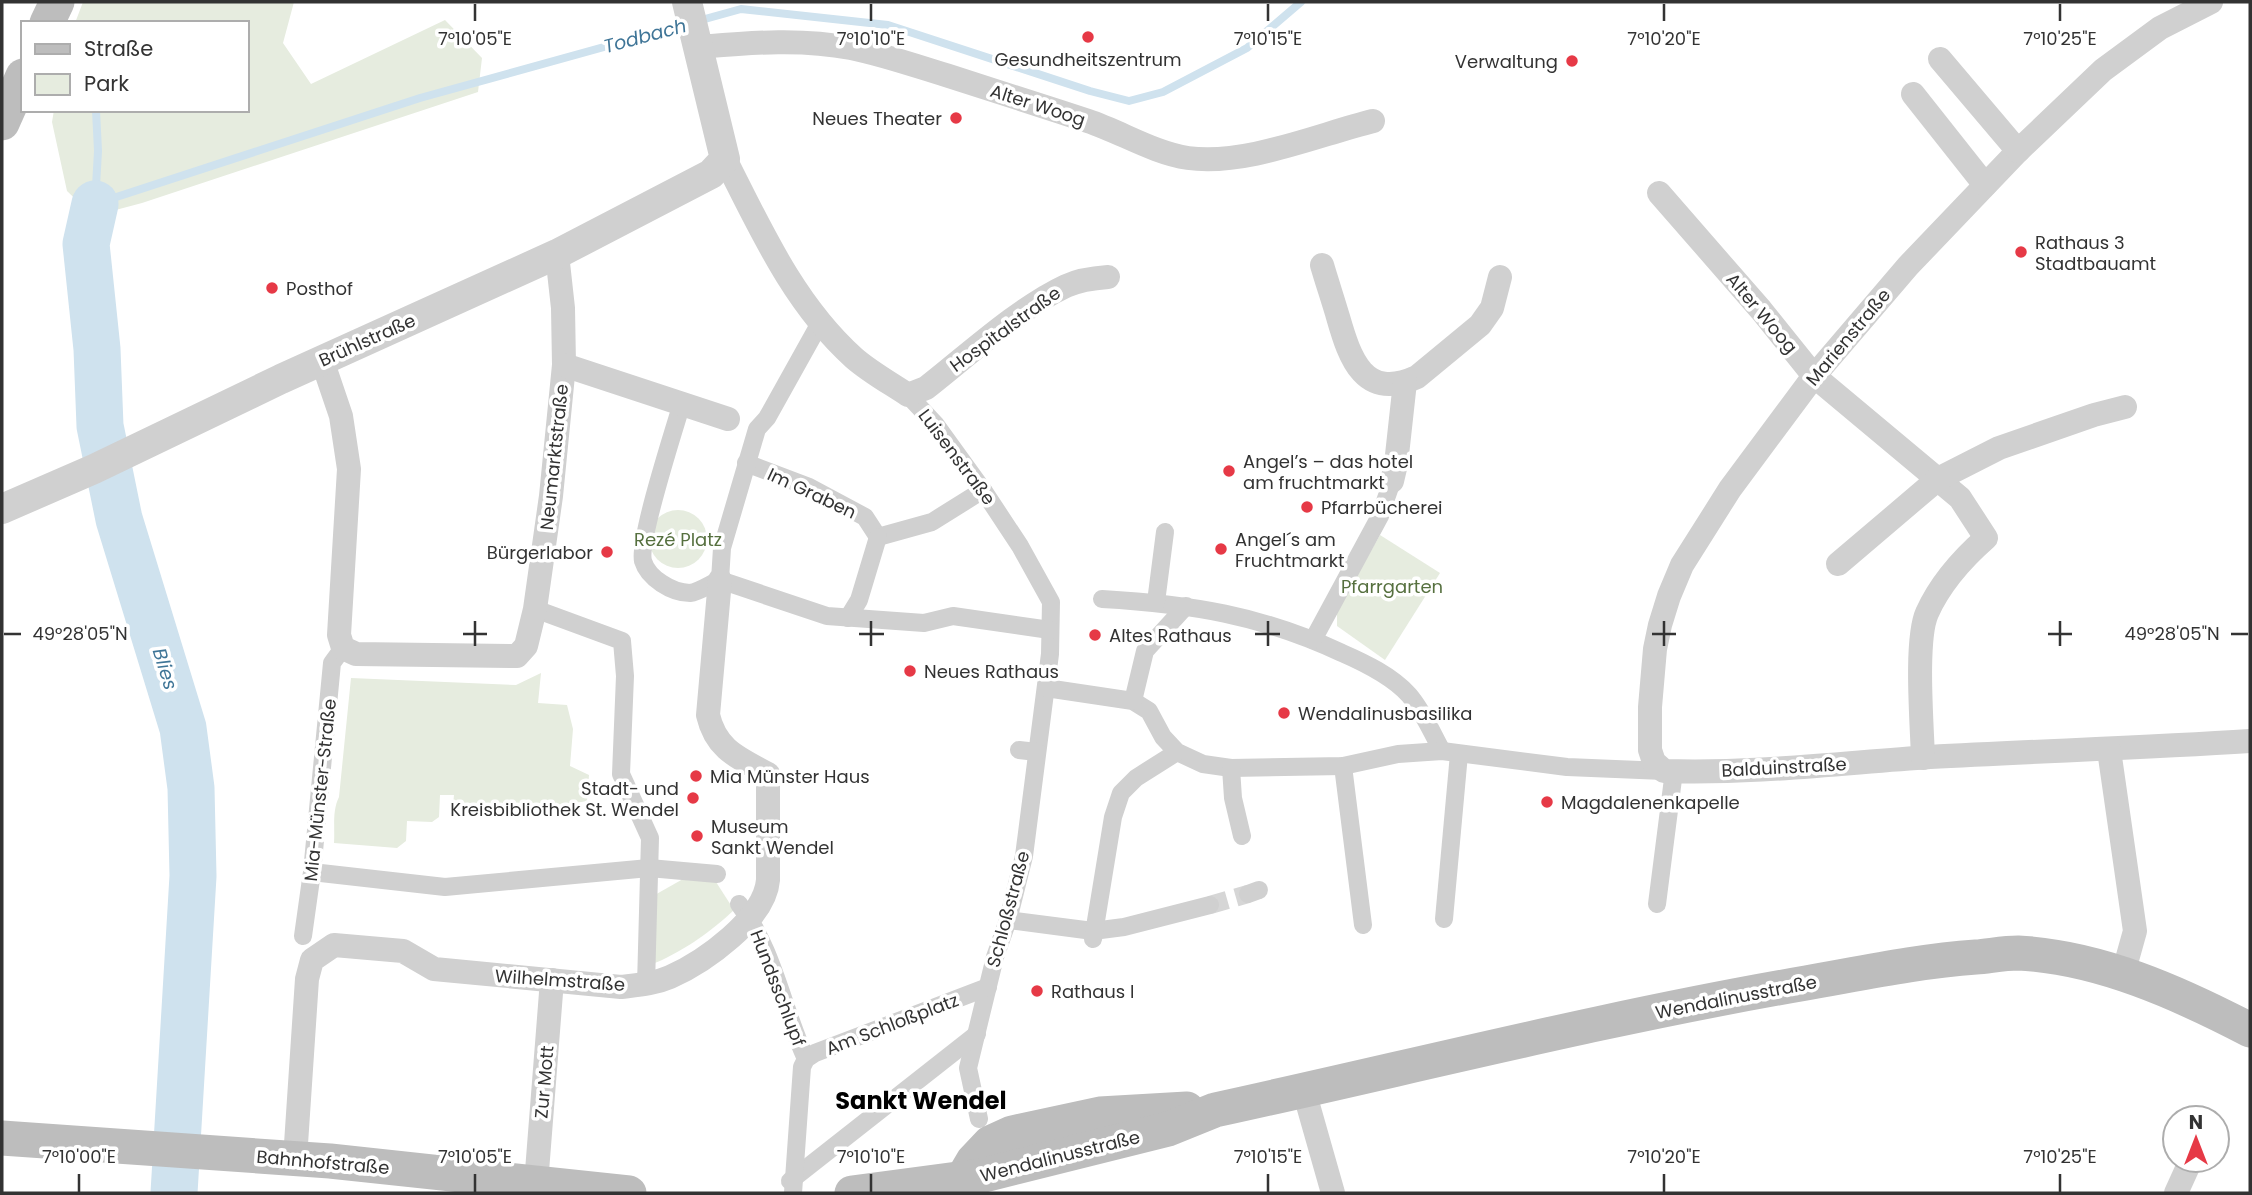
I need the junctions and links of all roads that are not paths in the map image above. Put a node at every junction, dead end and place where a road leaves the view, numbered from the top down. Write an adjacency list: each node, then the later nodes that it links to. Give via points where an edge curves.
1 (57, 2): 3 (main road)
2 (2211, 2): 10 (street, Marienstraße, via 2160,28 2103,70)
3 (48, 21)
4 (692, 23): 8 (street, Alter Woog, via 752,42 851,48 1093,123 1186,158 1222,159); 11 (street)
5 (1940, 59): 10 (street)
6 (21, 80): 9 (main road)
7 (1913, 94): 12 (street)
8 (1373, 121)
9 (2, 123)
10 (2018, 151): 12 (street, Marienstraße)
11 (725, 159): 14 (street, Brühlstraße, via 711,174); 18 (street, Luisenstraße, via 765,239)
12 (1985, 185): 21 (street, Marienstraße)
13 (1659, 193): 21 (street, Alter Woog)
14 (557, 254): 19 (street, Brühlstraße); 20 (street, Neumarktstraße, via 564,308)
15 (1322, 265): 22 (street, via 1354,364 1367,377 1384,383)
16 (1108, 277): 23 (street, Hospitalstraße, via 1067,286 1030,307 926,388)
17 (1500, 277): 22 (street, via 1492,308 1480,325)
18 (820, 323): 23 (street, Luisenstraße, via 856,359); 27 (street)
19 (322, 360): 32 (street, Brühlstraße); 44 (street, Mia-Münster-Straße, via 341,416 349,469 339,635)
20 (564, 365): 24 (street); 40 (street, Neumarktstraße)
21 (1814, 376): 29 (street, Alter Woog); 55 (street, Marienstraße, via 1730,489 1682,565 1669,596 1655,649 1650,707 1650,750 1654,762)
22 (1405, 382): 30 (street)
23 (908, 394): 31 (street, Luisenstraße)
24 (682, 403): 26 (street); 36 (street, via 642,559 650,574 668,587 691,593)
25 (2125, 407): 29 (street, via 1999,448)
26 (727, 419): 27 (street)
27 (757, 429): 28 (street)
28 (746, 463): 34 (street, Im Graben, via 808,487 865,517); 36 (street, via 722,548)
29 (1938, 479): 35 (street); 52 (street, Alter Woog, via 1961,498 1986,538 1958,566 1926,615 1921,666)
30 (1392, 481): 43 (street, via 1380,516)
31 (983, 490): 34 (street, via 932,522); 42 (street, Luisenstraße, via 1058,600)
32 (2, 509)
33 (1166, 532): 38 (street)
34 (878, 537): 41 (street, via 859,600)
35 (1838, 564)
36 (720, 580): 41 (street, via 827,616); 62 (street, Wilhelmstraße, via 708,715 712,732 735,756 768,775 767,891)
37 (1102, 599): 38 (street)
38 (1156, 602): 39 (street)
39 (1186, 606): 43 (street, via 1250,618); 47 (street, via 1145,651)
40 (535, 609): 44 (street, Neumarktstraße, via 526,646 517,656 356,654); 57 (street, via 622,641 621,774 650,838)
41 (848, 618): 42 (street, via 924,624 953,617)
42 (1050, 630): 45 (street, Luisenstraße)
43 (1314, 640): 51 (street, via 1394,681)
44 (343, 648): 58 (street, Mia-Münster-Straße, via 332,663)
45 (1050, 654): 46 (street, Schloßstraße)
46 (1046, 688): 47 (street); 64 (street, Schloßstraße, via 1028,751 1024,856)
47 (1133, 701): 50 (street, via 1149,711)
48 (2250, 741): 49 (street, Balduinstraße)
49 (2109, 750): 52 (street, Balduinstraße); 68 (street, via 2135,931)
50 (1177, 752): 54 (street, Balduinstraße, via 1202,764); 66 (street, via 1121,793)
51 (1450, 752): 53 (street, Balduinstraße, via 1398,754); 55 (street, Balduinstraße, via 1567,767); 63 (street)
52 (1923, 758): 55 (street, Balduinstraße, via 1752,771)
53 (1343, 766): 54 (street, Balduinstraße); 65 (street)
54 (1231, 768): 56 (street)
55 (1669, 771): 60 (street)
56 (1242, 836)
57 (649, 868): 58 (street, via 444,887); 59 (street); 70 (street)
58 (312, 872): 67 (street, Mia-Münster-Straße)
59 (717, 874)
60 (1657, 904)
61 (1210, 905): 66 (street)
62 (744, 911): 70 (street, Wilhelmstraße, via 725,942 686,969); 74 (street, Hundsschlupf, via 782,988)
63 (1444, 919)
64 (1008, 920): 66 (street); 71 (street, Schloßstraße)
65 (1363, 925)
66 (1093, 935)
67 (303, 936)
68 (2123, 974): 72 (main road, Wendalinusstraße); 75 (main road, Wendalinusstraße, via 2017,953 1945,959 1722,999)
69 (552, 980): 70 (street, Wilhelmstraße); 80 (street, Wilhelmstraße, via 434,969 403,951 334,945 312,960); 83 (street, Zur Mott)
70 (646, 985)
71 (988, 987): 73 (street, Schloßstraße); 74 (street, Am Schloßplatz)
72 (2250, 1030)
73 (976, 1034): 76 (street, Schloßstraße, via 968,1068); 84 (street)
74 (806, 1059): 84 (street, Am Schloßplatz)
75 (1304, 1091): 85 (main road, Wendalinusstraße, via 1215,1110 1100,1114 1012,1133 990,1143 973,1161); 89 (street)
76 (979, 1119)
77 (2, 1138): 78 (main road, Bahnhofstraße)
78 (58, 1143): 79 (main road, Bahnhofstraße); 80 (main road, Bahnhofstraße)
79 (2, 1150)
80 (295, 1159): 82 (main road, Bahnhofstraße)
81 (2185, 1174): 90 (street)
82 (439, 1183): 83 (main road, Bahnhofstraße)
83 (536, 1184): 86 (main road, Bahnhofstraße)
84 (793, 1185): 87 (street)
85 (961, 1185): 88 (main road)
86 (629, 1193)
87 (783, 1193)
88 (852, 1193)
89 (1333, 1193)
90 (2176, 1193)

